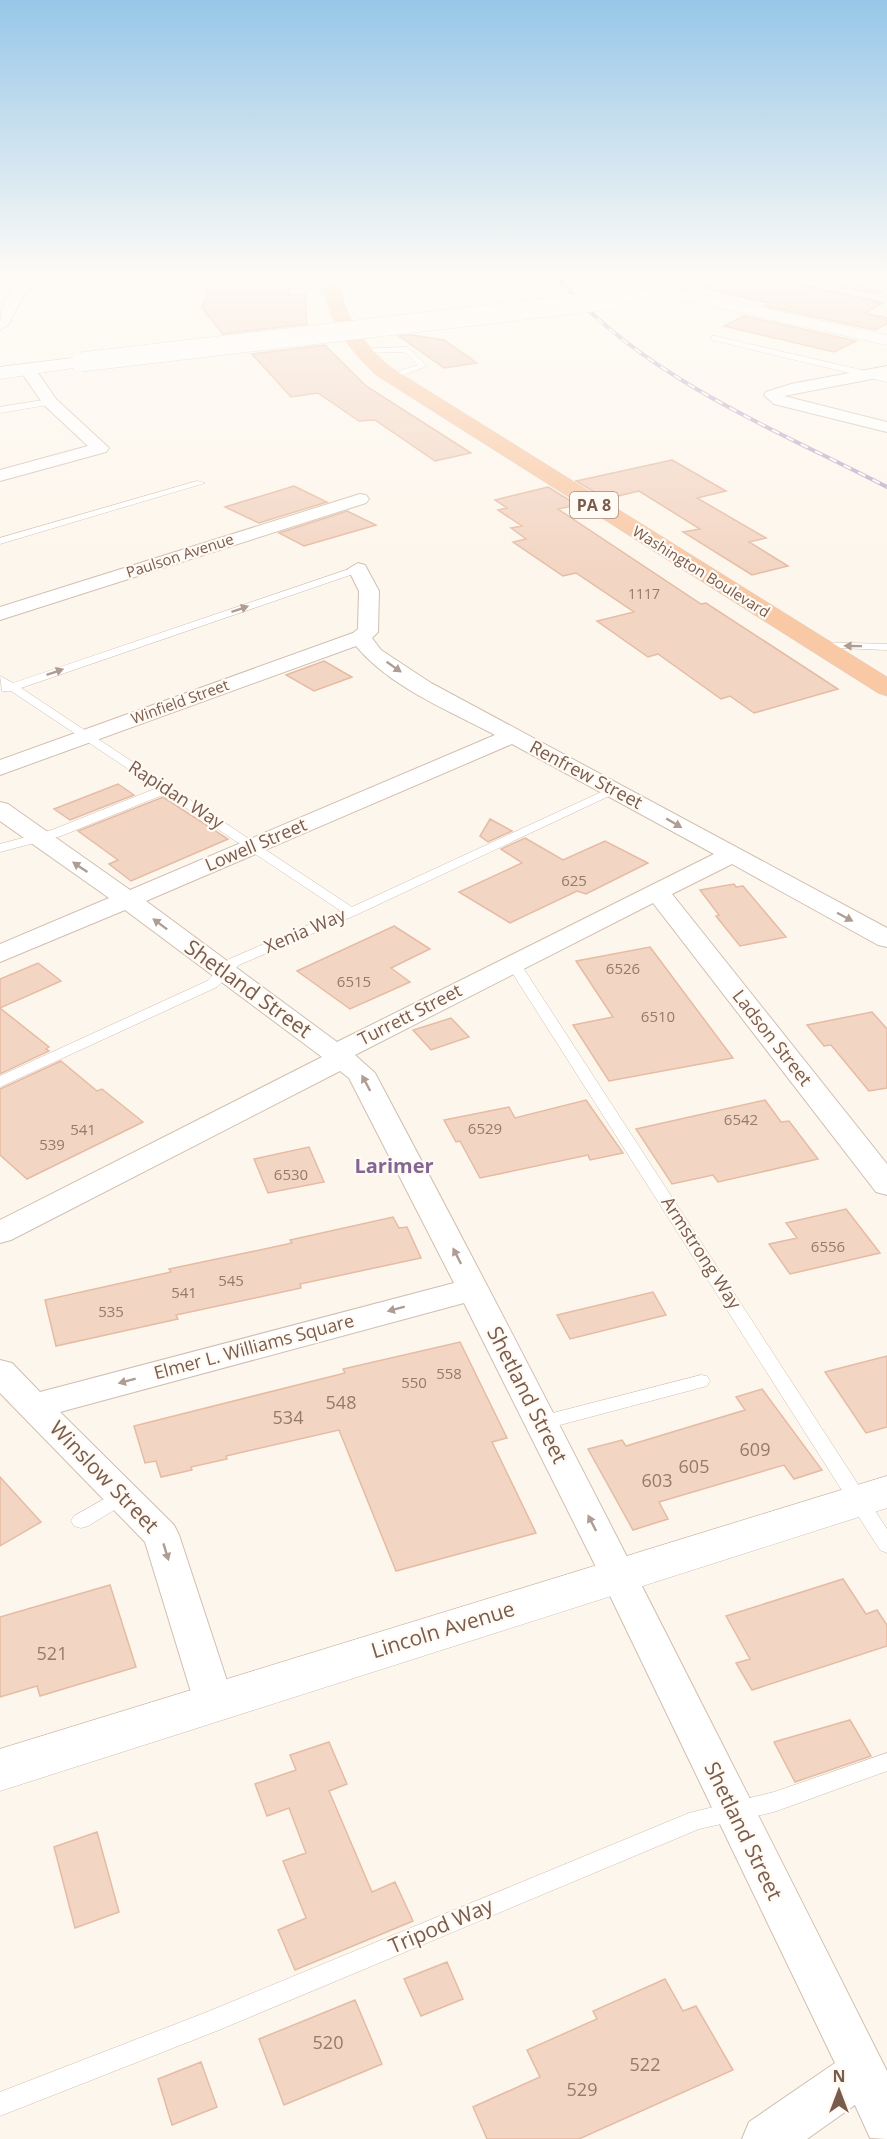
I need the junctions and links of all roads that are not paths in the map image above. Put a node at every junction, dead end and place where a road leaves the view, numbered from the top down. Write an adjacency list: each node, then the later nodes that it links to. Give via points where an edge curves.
1 (29, 372): 9 (street)
2 (385, 372): 7 (highway, Washington Boulevard / PA 8)
3 (404, 372): 7 (lane)
4 (854, 372): 6 (lane)
5 (883, 372): 6 (street)
6 (867, 375): 8 (lane); 11 (street, via 772,395 774,399)
7 (390, 376): 19 (highway, Washington Boulevard / PA 8)
8 (887, 379)
9 (50, 402): 10 (lane); 12 (street, via 100,447)
10 (0, 411)
11 (887, 427)
12 (0, 476)
13 (200, 483): 15 (lane)
14 (360, 499): 17 (street, Paulson Avenue)
15 (0, 541)
16 (358, 569): 18 (street, via 369,591 368,632); 23 (lane, one-way to 16)
17 (0, 614)
18 (360, 637): 24 (street, Winfield Street); 25 (street, Renfrew Street, one-way to 25, via 374,654 423,688)
19 (819, 645): 20 (lane, one-way to 19); 22 (highway, Washington Boulevard / PA 8)
20 (887, 647)
21 (0, 679): 23 (lane, Rapidan Way)
22 (887, 688)
23 (6, 689): 24 (lane, Rapidan Way)
24 (86, 736): 26 (street, Winfield Street); 27 (lane, Rapidan Way)
25 (512, 736): 28 (street, Renfrew Street); 31 (street, Lowell Street)
26 (0, 768)
27 (166, 789): 30 (lane, via 56,833); 31 (lane, Rapidan Way)
28 (616, 790): 33 (street, Renfrew Street, one-way to 33); 36 (lane, Xenia Way)
29 (0, 809): 30 (street, Shetland Street)
30 (36, 837): 32 (lane); 35 (street, Shetland Street, one-way to 30)
31 (255, 846): 35 (street, Lowell Street); 36 (lane, Rapidan Way)
32 (0, 848)
33 (731, 855): 34 (street, Turrett Street); 37 (street, Renfrew Street, one-way to 37)
34 (657, 891): 39 (street, Turrett Street); 43 (street, Ladson Street)
35 (128, 900): 38 (street, Lowell Street); 40 (street, Shetland Street, one-way to 35)
36 (351, 912): 40 (lane, Xenia Way, via 234,962)
37 (887, 939)
38 (0, 954)
39 (513, 963): 41 (street, Turrett Street, via 350,1045); 51 (lane, Armstrong Way)
40 (224, 972): 41 (street, Shetland Street); 42 (lane, Xenia Way, via 212,984)
41 (339, 1056): 44 (street, Turrett Street, via 328,1067); 45 (street, Shetland Street, one-way to 41, via 361,1073)
42 (0, 1082)
43 (887, 1185)
44 (0, 1233)
45 (473, 1288): 48 (street, Elmer L. Williams Square, one-way to 48); 49 (street, Shetland Street)
46 (0, 1372): 48 (street, Winslow Street)
47 (700, 1381): 49 (lane)
48 (34, 1406): 50 (street, Winslow Street)
49 (541, 1423): 54 (street, Shetland Street, one-way to 49)
50 (122, 1496): 52 (lane); 55 (street, Winslow Street, one-way to 55, via 161,1535)
51 (873, 1497): 53 (lane, Armstrong Way); 54 (street, Lincoln Avenue)
52 (81, 1521)
53 (887, 1545)
54 (619, 1575): 55 (street, Lincoln Avenue); 58 (street, Shetland Street)
55 (214, 1702): 57 (street, Lincoln Avenue)
56 (887, 1762): 58 (lane, Tripod Way)
57 (0, 1770)
58 (734, 1814): 59 (street, Shetland Street); 60 (lane, Tripod Way, via 697,1820 211,2022)
59 (862, 2072): 61 (street, Shetland Street); 62 (street)
60 (0, 2104)
61 (887, 2121)
62 (766, 2139)

